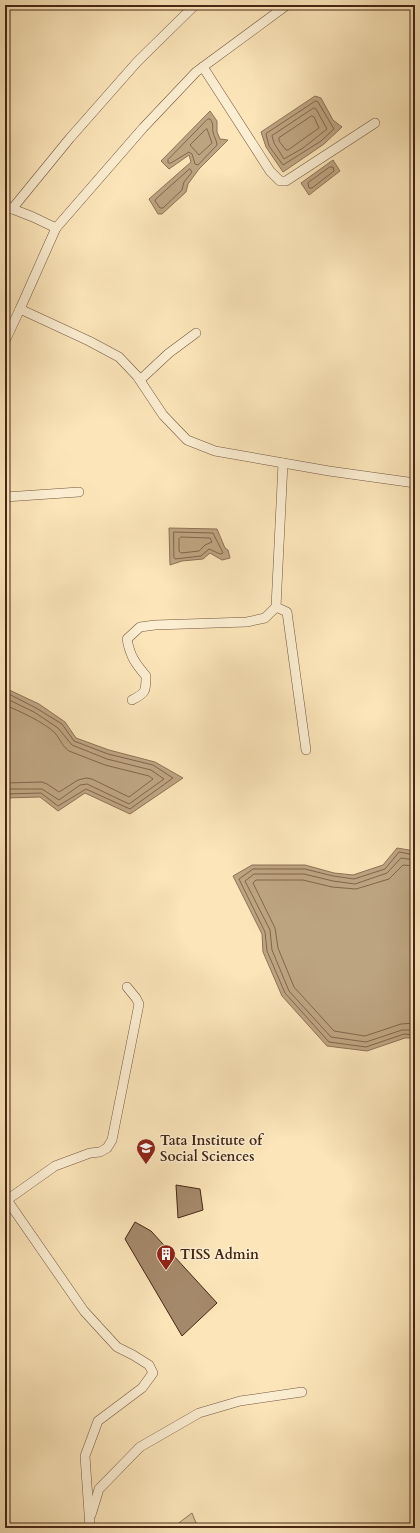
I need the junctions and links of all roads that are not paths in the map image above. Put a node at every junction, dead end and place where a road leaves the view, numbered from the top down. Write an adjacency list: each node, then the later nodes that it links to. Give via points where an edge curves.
1 (195, 5): 5 (street, via 132,68)
2 (287, 5): 3 (street)
3 (203, 67): 4 (street, via 270,171 280,181 286,181); 6 (street, via 143,128)
4 (375, 123)
5 (9, 208): 6 (street)
6 (56, 228): 7 (street)
7 (20, 309): 9 (street); 10 (street, via 119,357)
8 (196, 333): 10 (street, via 169,353)
9 (5, 341)
10 (140, 380): 11 (street, via 163,415 187,440 215,451)
11 (283, 463): 12 (street); 15 (street)
12 (415, 483)
13 (79, 492): 14 (street)
14 (5, 497)
15 (276, 607): 16 (street, via 264,618 247,622 140,627 127,639 134,663 146,676 146,689 143,695); 17 (street, via 287,612)
16 (132, 700)
17 (306, 750)
18 (127, 986): 19 (street, via 139,1004 112,1140 107,1148 100,1152 90,1153 55,1166)
19 (6, 1199): 21 (street, via 84,1311 117,1347 150,1365 152,1369 153,1373 142,1388 98,1421 85,1456)
20 (302, 1392): 21 (street, via 240,1401 199,1413 140,1447 99,1489)
21 (90, 1525)

